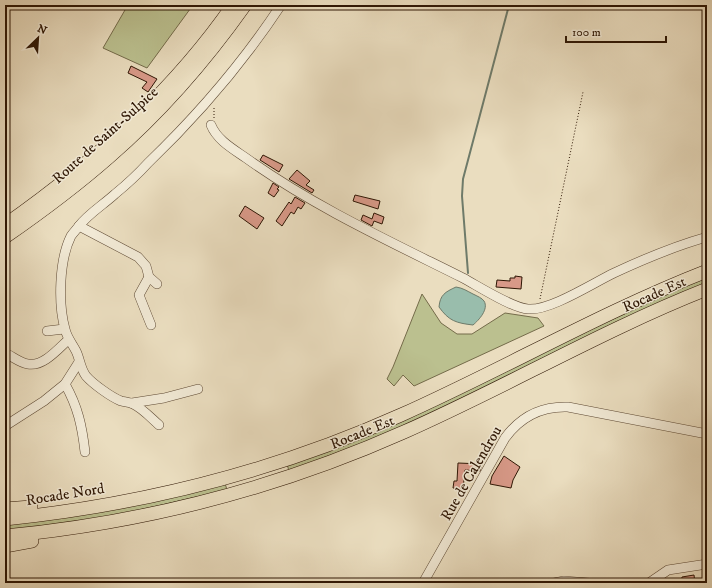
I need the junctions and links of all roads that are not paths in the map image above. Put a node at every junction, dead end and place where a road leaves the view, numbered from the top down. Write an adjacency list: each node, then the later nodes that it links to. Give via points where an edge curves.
1 (233, 5): 5 (highway, Route de Saint-Sulpice, via 220,24 150,105 102,151)
2 (245, 5): 7 (highway, Route de Saint-Sulpice, via 159,109 109,157 51,205)
3 (281, 5): 6 (street, via 210,99 147,164)
4 (211, 125): 8 (street, via 214,132 226,143 305,196 514,306 528,309 552,304 650,257)
5 (5, 225)
6 (79, 226): 10 (street, via 138,258 146,266); 14 (street, via 72,236 62,270 60,292)
7 (5, 237)
8 (707, 237)
9 (707, 270): 26 (highway, Rocade Est, via 614,311 400,416 363,431 320,448 234,475)
10 (149, 277): 11 (street); 13 (street, via 139,299)
11 (157, 284)
12 (707, 289): 28 (highway, Rocade Est, via 641,317 483,395 367,448 242,491)
13 (151, 324)
14 (64, 329): 15 (street); 16 (street)
15 (47, 331)
16 (68, 340): 17 (street, via 53,354 33,364 24,363); 18 (street, via 76,351)
17 (5, 352)
18 (79, 362): 19 (street); 21 (street, via 86,376 102,389 121,401)
19 (65, 384): 23 (street); 25 (street, via 79,416)
20 (198, 389): 21 (street)
21 (132, 403): 22 (street)
22 (159, 425)
23 (5, 426)
24 (707, 434): 33 (street, Rue de Calendrou, via 568,407 547,408 534,413 521,421 506,438)
25 (85, 452)
26 (130, 500): 27 (highway); 29 (highway, Rocade Nord)
27 (5, 509)
28 (133, 518): 30 (highway, Rocade Est); 31 (highway, via 97,529)
29 (5, 519)
30 (5, 536)
31 (5, 546)
32 (707, 564): 36 (street, via 668,570)
33 (423, 583)
34 (554, 583): 35 (street)
35 (589, 583)
36 (649, 583)

